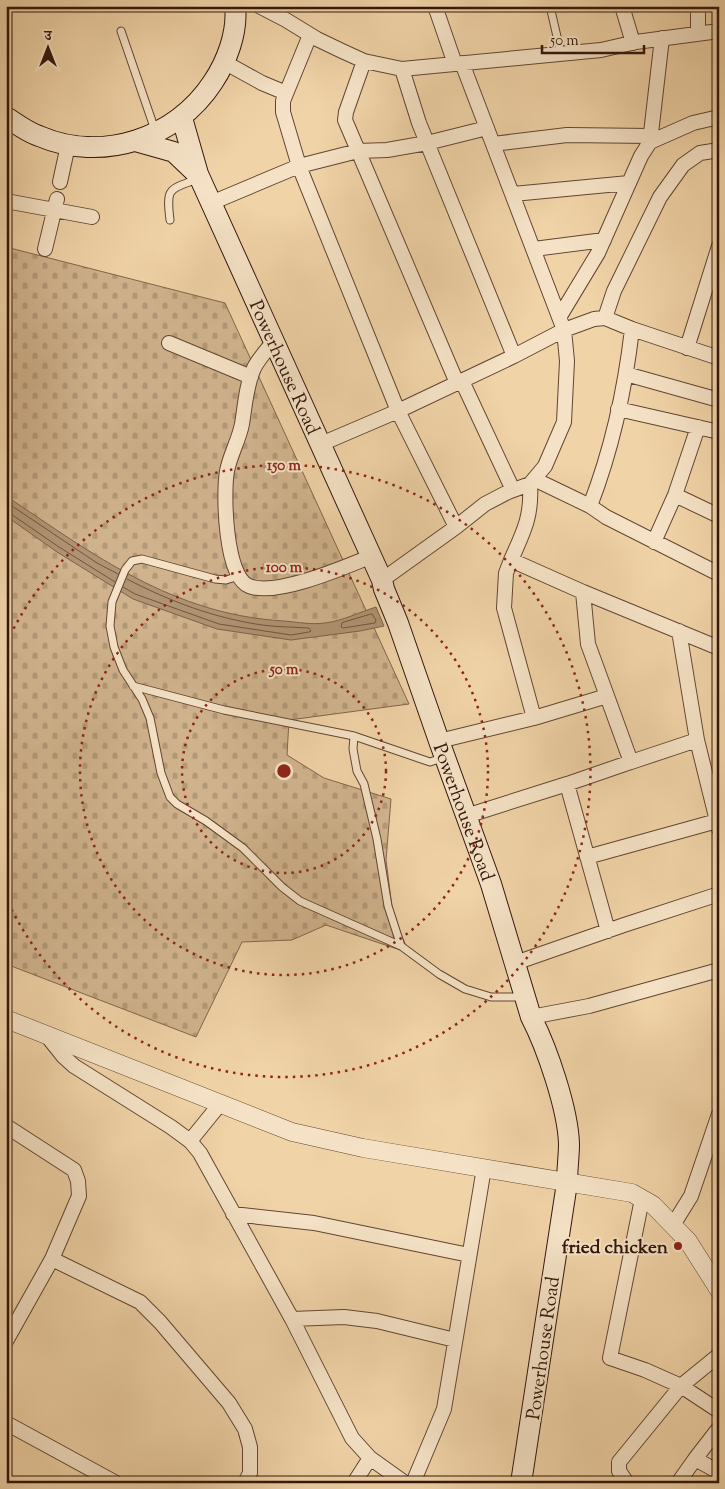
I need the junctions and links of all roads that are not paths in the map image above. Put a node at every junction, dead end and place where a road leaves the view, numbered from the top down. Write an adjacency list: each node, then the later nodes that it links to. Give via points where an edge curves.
1 (235, 6): 15 (main road, via 232,41)
2 (259, 6): 10 (street)
3 (435, 6): 16 (street)
4 (550, 6): 13 (lane)
5 (622, 6): 12 (street)
6 (698, 6): 9 (street)
7 (121, 31): 23 (lane)
8 (719, 31): 9 (street)
9 (698, 33): 11 (street)
10 (310, 35): 14 (street); 18 (street)
11 (662, 38): 12 (street); 24 (street)
12 (633, 43): 13 (street)
13 (562, 54): 16 (street)
14 (364, 60): 17 (street); 30 (street, via 345,120)
15 (224, 62): 18 (street); 21 (main road, via 205,95)
16 (458, 63): 17 (street); 22 (street)
17 (402, 69): 26 (street)
18 (286, 93): 31 (street, via 283,112)
19 (6, 117): 28 (main road, via 40,137)
20 (719, 117): 24 (street)
21 (182, 118): 23 (main road); 32 (main road, Powerhouse Road)
22 (487, 128): 26 (street); 27 (street)
23 (156, 133): 25 (main road)
24 (650, 139): 27 (street, via 567,135); 34 (street)
25 (135, 141): 28 (main road, via 88,148); 32 (main road, via 174,152)
26 (427, 142): 30 (street, via 387,150); 52 (street)
27 (493, 144): 35 (street)
28 (68, 145): 33 (street)
29 (719, 150): 46 (street, via 700,153 683,165 660,197)
30 (358, 151): 31 (street); 56 (street)
31 (299, 166): 37 (street); 59 (street)
32 (199, 176): 37 (main road, Powerhouse Road); 40 (lane, via 172,188 169,193)
33 (60, 182)
34 (629, 183): 35 (street); 41 (street)
35 (513, 194): 43 (street)
36 (6, 201): 38 (street)
37 (211, 203): 49 (main road, Powerhouse Road)
38 (55, 205): 39 (street); 44 (street)
39 (92, 217)
40 (170, 220)
41 (604, 240): 43 (street); 45 (street)
42 (719, 246): 51 (street)
43 (534, 248): 45 (street)
44 (45, 250)
45 (560, 316): 47 (street)
46 (600, 319): 47 (street); 48 (street)
47 (568, 329): 52 (street); 63 (street, via 564,422 545,466)
48 (632, 330): 51 (street); 54 (street)
49 (274, 341): 55 (street, via 258,359); 62 (main road, Powerhouse Road)
50 (169, 344): 55 (street)
51 (688, 348): 53 (street)
52 (514, 356): 56 (street)
53 (719, 358)
54 (626, 374): 57 (street); 58 (street)
55 (251, 377): 73 (street, via 225,487 225,519)
56 (459, 382): 59 (street); 64 (street)
57 (719, 400)
58 (618, 409): 60 (street); 66 (street, via 604,469)
59 (398, 411): 62 (street); 68 (street)
60 (698, 427): 61 (street); 65 (street)
61 (719, 432)
62 (321, 444): 70 (main road, Powerhouse Road)
63 (532, 481): 64 (street); 66 (street); 71 (street, via 527,527)
64 (513, 490): 68 (street, via 485,504)
65 (675, 495): 67 (street); 69 (street)
66 (590, 506): 69 (street)
67 (719, 516)
68 (456, 527): 74 (street)
69 (654, 542): 72 (street)
70 (372, 556): 73 (street, via 288,586 255,588 246,586); 74 (main road, Powerhouse Road)
71 (511, 560): 75 (street); 80 (street, via 506,573 504,608)
72 (719, 574)
73 (239, 576): 78 (lane, via 216,579 142,559 132,561 112,602 110,626 123,670)
74 (383, 584): 83 (main road, Powerhouse Road)
75 (583, 592): 76 (street); 79 (street, via 588,644)
76 (679, 631): 77 (street); 82 (street)
77 (719, 648)
78 (134, 686): 81 (lane, via 224,710); 91 (lane, via 150,718 166,787 177,804 243,848 300,901)
79 (607, 696): 80 (street); 84 (street)
80 (534, 718): 83 (street)
81 (354, 736): 83 (lane, via 430,762); 91 (lane, via 353,749 377,839 388,906)
82 (697, 740): 84 (street); 87 (street)
83 (442, 749): 86 (main road, Powerhouse Road)
84 (631, 762): 85 (street)
85 (567, 784): 86 (street); 88 (street)
86 (466, 816): 92 (main road, Powerhouse Road)
87 (718, 825): 88 (street)
88 (587, 857): 90 (street)
89 (719, 894): 90 (street)
90 (608, 931): 92 (street)
91 (401, 946): 94 (lane, via 465,989 491,997)
92 (516, 963): 94 (main road, Powerhouse Road)
93 (719, 970): 95 (street, via 589,1006)
94 (526, 997): 95 (main road, Powerhouse Road)
95 (531, 1017): 103 (main road, Powerhouse Road, via 555,1080 564,1115 569,1143)
96 (6, 1020): 97 (street)
97 (46, 1036): 98 (street); 101 (street, via 74,1066)
98 (220, 1104): 101 (street); 102 (street, via 292,1132 363,1148)
99 (718, 1118): 106 (street, via 691,1196)
100 (6, 1126): 108 (street, via 74,1170 78,1181 78,1196)
101 (190, 1140): 105 (street, via 200,1152)
102 (484, 1168): 103 (street); 107 (street)
103 (567, 1183): 104 (street, via 632,1192); 126 (main road, Powerhouse Road)
104 (642, 1199): 106 (street); 114 (street, via 610,1358)
105 (233, 1214): 107 (street, via 314,1223); 110 (street)
106 (674, 1225): 109 (street)
107 (470, 1255): 111 (street)
108 (52, 1259): 112 (street); 122 (street, via 140,1302 160,1322 229,1403 245,1429 250,1446 250,1472)
109 (719, 1290)
110 (292, 1319): 111 (street, via 344,1317 377,1321); 118 (street, via 352,1438)
111 (455, 1340): 125 (street, via 444,1409)
112 (6, 1341)
113 (719, 1354): 114 (street)
114 (681, 1386): 115 (street); 127 (street, via 619,1462 619,1471)
115 (719, 1411)
116 (6, 1424): 121 (street)
117 (719, 1428): 119 (street)
118 (370, 1458): 123 (street); 124 (street)
119 (695, 1459): 120 (street); 128 (street)
120 (719, 1472)
121 (116, 1483)
122 (245, 1483)
123 (354, 1483)
124 (405, 1483)
125 (414, 1483)
126 (521, 1483)
127 (627, 1483)
128 (678, 1483)

